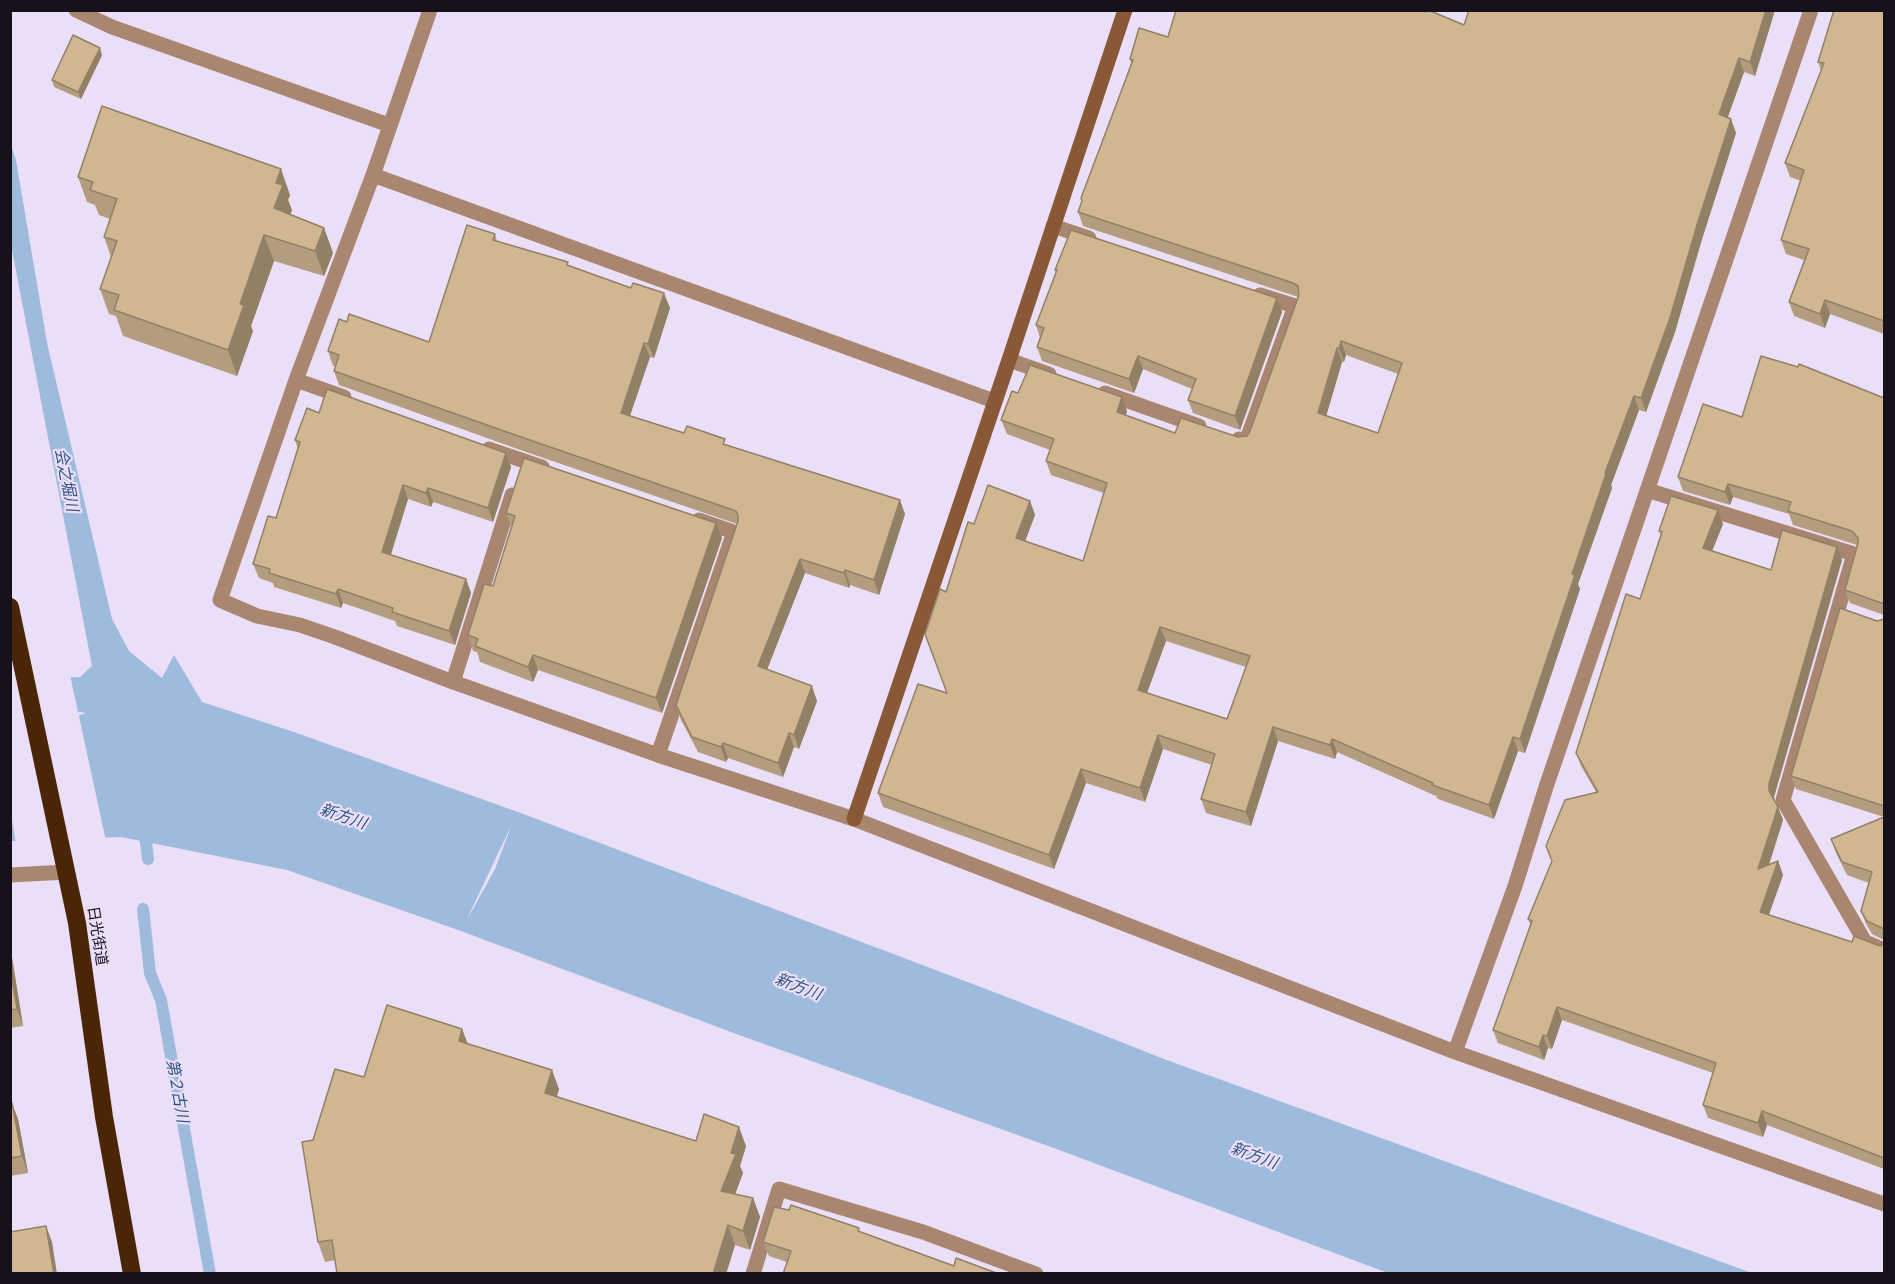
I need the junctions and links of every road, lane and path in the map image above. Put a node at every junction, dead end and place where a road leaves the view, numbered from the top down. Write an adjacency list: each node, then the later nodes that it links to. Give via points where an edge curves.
1 (76, 10): 5 (street, via 112,27)
2 (430, 10): 5 (street)
3 (1125, 10): 7 (street)
4 (1811, 10): 19 (street)
5 (389, 125): 6 (street)
6 (373, 176): 11 (street); 14 (street)
7 (1053, 225): 8 (street); 10 (street)
8 (1108, 244)
9 (1251, 291): 13 (street, via 1295,306 1246,442)
10 (1009, 360): 12 (street); 14 (street)
11 (296, 380): 15 (street); 25 (street, via 220,600 257,616 336,637)
12 (1065, 380)
13 (1088, 387)
14 (994, 401): 27 (street)
15 (361, 403)
16 (480, 446): 17 (street)
17 (520, 472): 18 (street); 25 (street)
18 (557, 472)
19 (1647, 490): 22 (street, via 1854,554); 31 (street, via 1515,886)
20 (690, 517): 26 (street, via 734,532)
21 (10, 607): 24 (highway, 日光街道)
22 (1837, 609): 23 (street); 30 (street, via 1783,800 1865,942)
23 (1856, 615)
24 (17, 658): 28 (highway, 日光街道)
25 (453, 682): 26 (street)
26 (658, 755): 27 (street)
27 (854, 819): 31 (street)
28 (65, 865): 29 (street); 33 (highway, 日光街道, via 78,923 104,1117)
29 (10, 875)
30 (1884, 950)
31 (1455, 1052): 32 (street)
32 (1884, 1204)
33 (132, 1274)
34 (753, 1274): 35 (street, via 779,1189 923,1232)
35 (1036, 1274)

